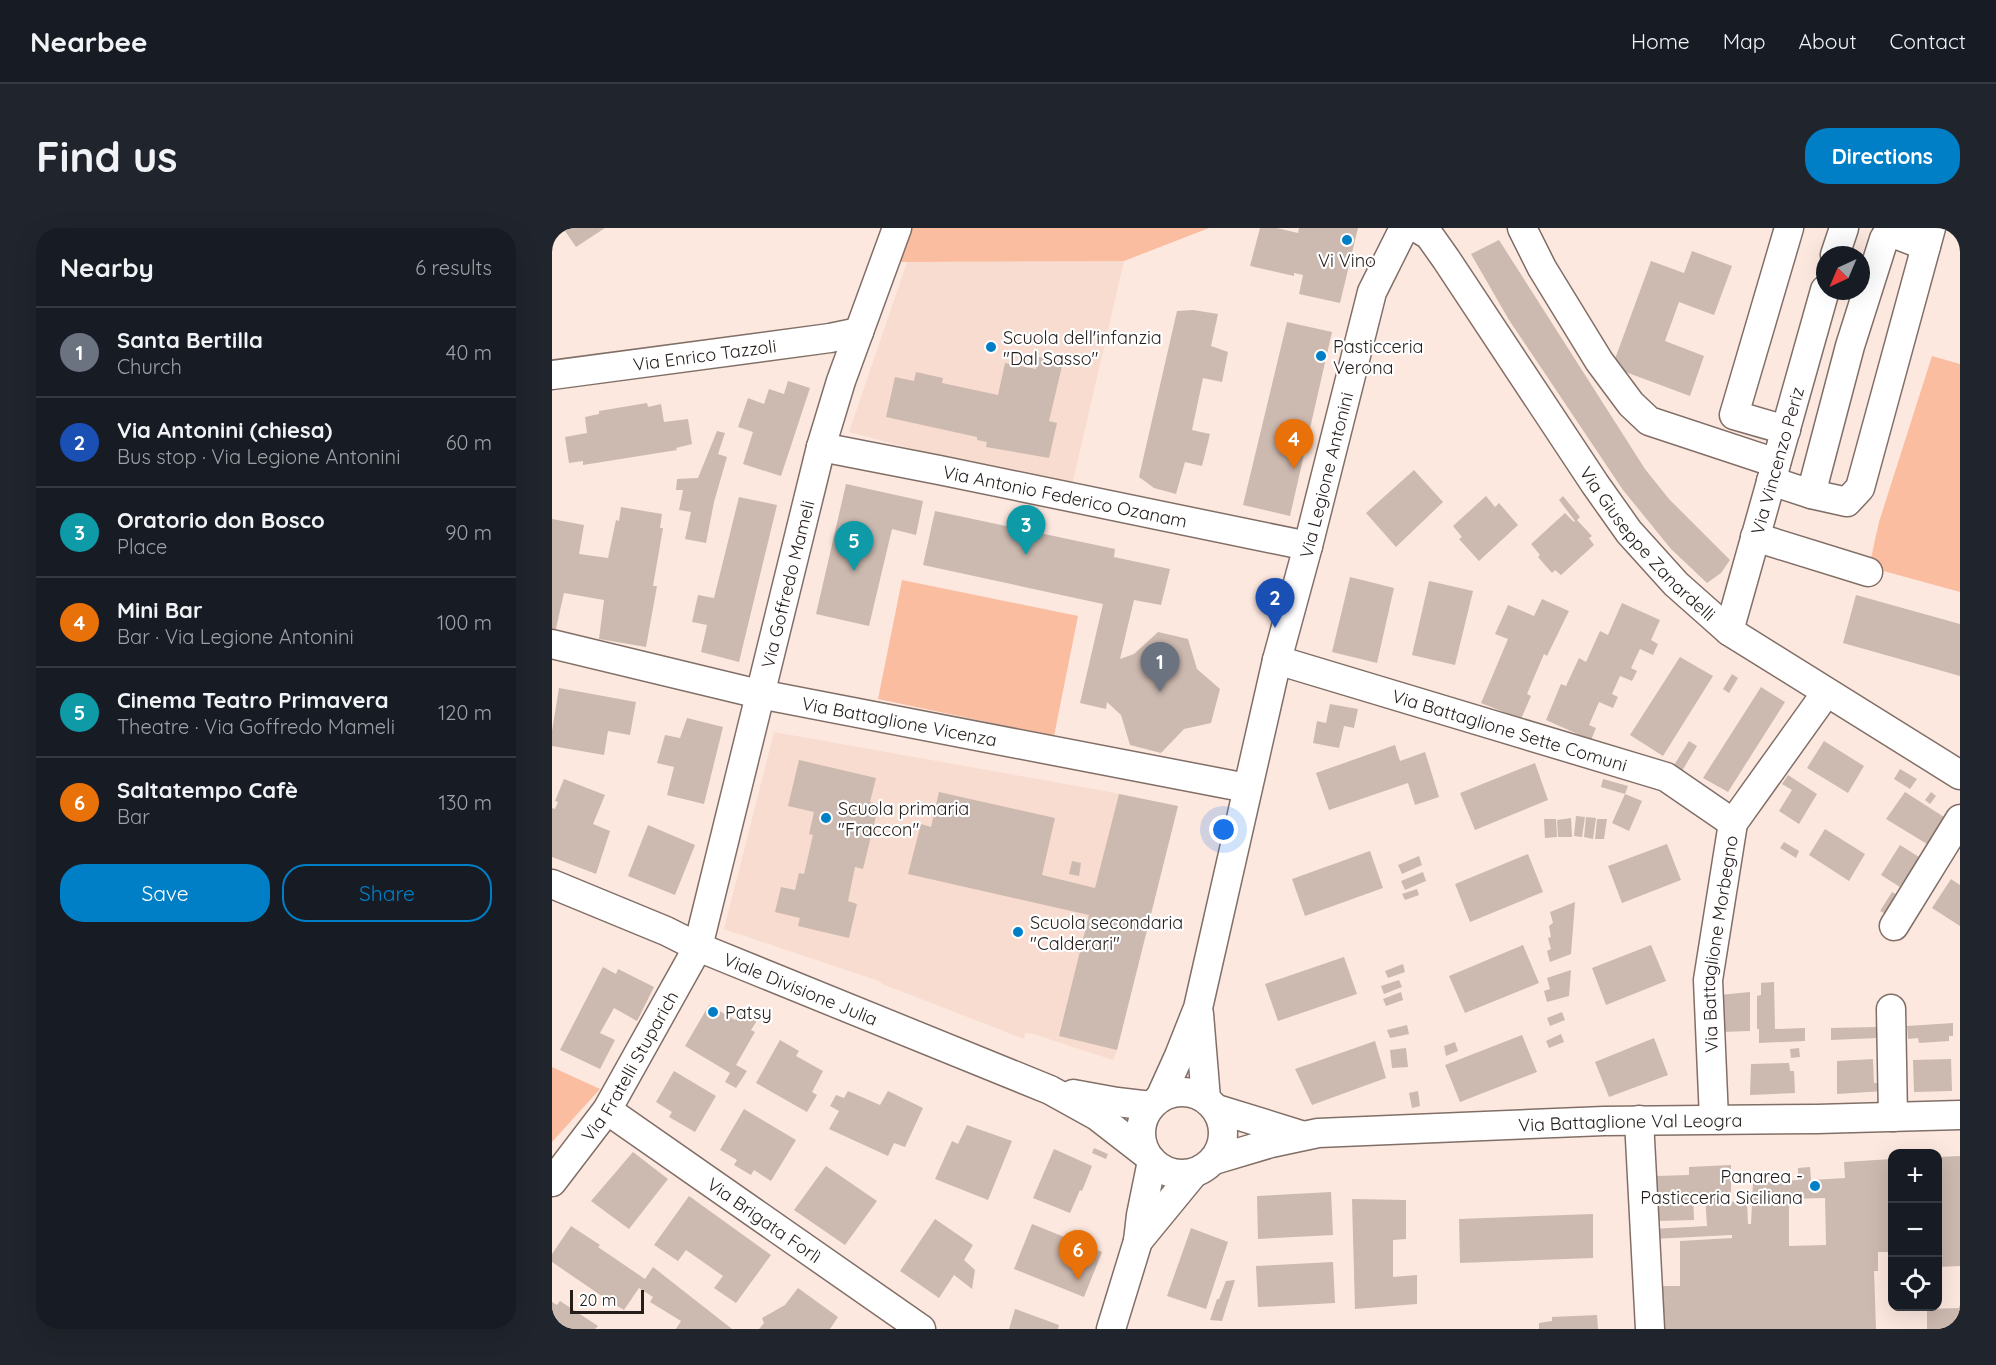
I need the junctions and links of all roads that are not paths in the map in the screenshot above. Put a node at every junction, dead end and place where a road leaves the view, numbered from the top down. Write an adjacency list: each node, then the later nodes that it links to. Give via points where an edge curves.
1 (897, 228): 10 (street, Via Goffredo Mameli)
2 (1404, 228): 17 (street, Via Legione Antonini, via 1372,292)
3 (1417, 228): 19 (street, Via Giuseppe Zanardelli, via 1429,235 1629,532 1676,584)
4 (1522, 228): 14 (street, via 1599,361 1648,421)
5 (1789, 228): 12 (street, via 1734,415)
6 (1844, 228): 8 (street)
7 (1929, 237): 15 (street, via 1887,234 1884,239 1850,346); 15 (street, via 1860,488 1846,501)
8 (1838, 246)
9 (1822, 300): 12 (street, Via Vincenzo Periz)
10 (859, 332): 11 (street, Via Enrico Tazzoli); 13 (street, Via Goffredo Mameli)
11 (552, 375)
12 (1786, 430): 14 (street, Via Vincenzo Periz)
13 (821, 447): 17 (street, Via Antonio Federico Ozanam); 23 (street, Via Goffredo Mameli)
14 (1774, 472): 15 (street); 16 (street, Via Vincenzo Periz)
15 (1811, 494)
16 (1755, 537): 18 (street); 19 (street, Via Vincenzo Periz)
17 (1308, 546): 21 (street, Via Legione Antonini)
18 (1868, 572)
19 (1728, 631): 22 (street, Via Giuseppe Zanardelli)
20 (552, 644): 23 (street, Via Battaglione Vicenza)
21 (1277, 660): 25 (street, Via Legione Antonini); 27 (street, Via Battaglione Sette Comuni, via 1666,777)
22 (1826, 693): 24 (street, Via Giuseppe Zanardelli); 27 (street, Via Battaglione Morbegno)
23 (759, 694): 25 (street, Via Battaglione Vicenza); 30 (street, Via Goffredo Mameli)
24 (1960, 775)
25 (1247, 788): 31 (street, Via Legione Antonini)
26 (1960, 819): 29 (street)
27 (1733, 823): 39 (street, Via Battaglione Morbegno, via 1708,980)
28 (552, 884): 30 (street, Viale Divisione Julia)
29 (1894, 926)
30 (698, 947): 33 (street, Viale Divisione Julia); 36 (street, Via Fratelli Stuparich)
31 (1198, 1008): 34 (street, Via Legione Antonini); 35 (street, Via Legione Antonini)
32 (1890, 1010): 38 (street)
33 (1050, 1090): 34 (street, Viale Divisione Julia, via 1117,1102); 42 (street, Viale Divisione Julia, via 1097,1116)
34 (1155, 1102): 35 (street, via 1182,1091 1195,1093); 42 (street, via 1141,1129)
35 (1211, 1104): 41 (street, Via Battaglione Val Leogra); 43 (street, via 1223,1123 1224,1136 1221,1150)
36 (607, 1110): 44 (street, Via Fratelli Stuparich); 46 (street, Via Brigata Forlì)
37 (1960, 1115): 38 (street, Via Battaglione Val Leogra)
38 (1893, 1117): 39 (street, Via Battaglione Val Leogra)
39 (1714, 1119): 40 (street, Via Battaglione Val Leogra)
40 (1639, 1120): 41 (street, Via Battaglione Val Leogra); 48 (street)
41 (1301, 1135): 43 (street, Via Battaglione Val Leogra)
42 (1149, 1158): 43 (street, via 1169,1173 1180,1175); 45 (street)
43 (1203, 1167): 45 (street)
44 (552, 1182)
45 (1138, 1241): 47 (street)
46 (921, 1329)
47 (1111, 1329)
48 (1650, 1329)

